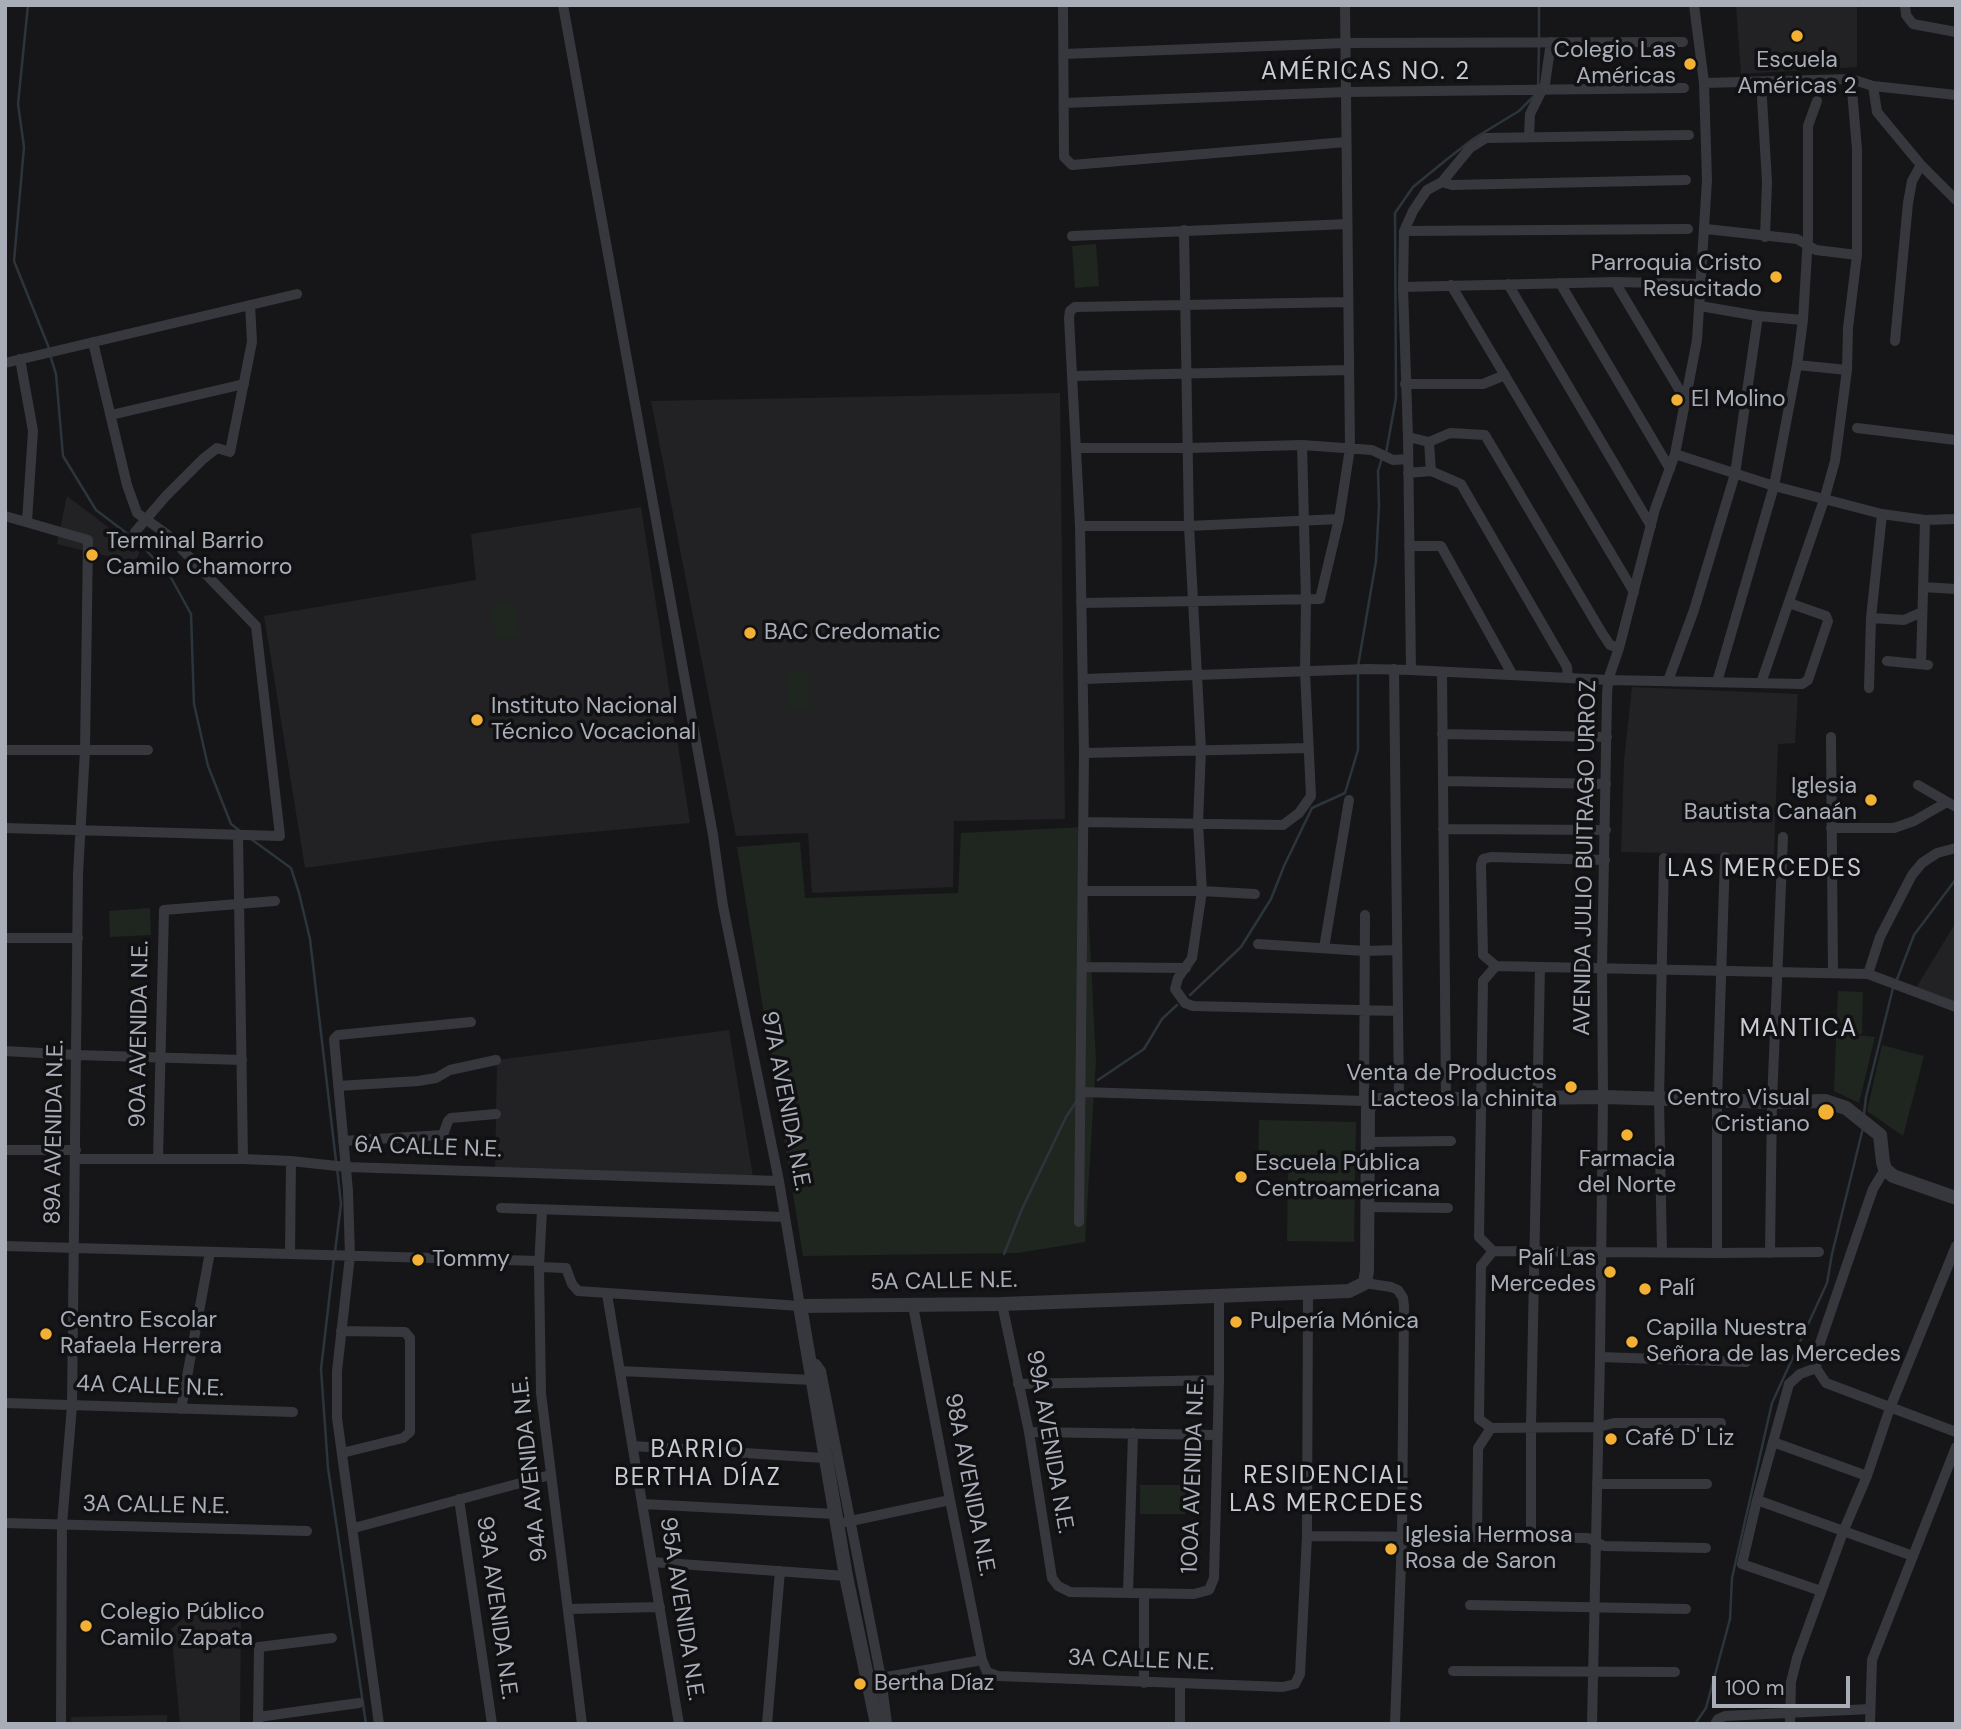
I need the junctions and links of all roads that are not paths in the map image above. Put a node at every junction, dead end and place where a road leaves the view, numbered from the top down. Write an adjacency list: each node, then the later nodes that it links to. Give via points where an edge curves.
1 (563, 5): 197 (street, 97A AVENIDA N.E., via 723,906)
2 (1063, 5): 10 (street)
3 (1345, 5): 8 (street)
4 (1695, 5): 13 (street, AVENIDA JULIO BUITRAGO URROZ)
5 (1905, 5): 6 (street, via 1913,24)
6 (1956, 32)
7 (1683, 42): 9 (street)
8 (1345, 43): 9 (street); 10 (street); 17 (street)
9 (1541, 43): 16 (street)
10 (1065, 54): 20 (street)
11 (1851, 79): 12 (street); 14 (street); 36 (street, via 1857,149)
12 (1761, 82): 13 (street); 34 (street)
13 (1704, 83): 30 (street, AVENIDA JULIO BUITRAGO URROZ)
14 (1872, 86): 18 (street); 24 (street, via 1877,112)
15 (1684, 88): 16 (street)
16 (1541, 90): 17 (street); 22 (street, via 1530,114)
17 (1346, 92): 20 (street); 23 (street)
18 (1956, 95)
19 (1817, 101): 35 (street, via 1808,126)
20 (1064, 103): 23 (street, via 1064,157 1072,165)
21 (1689, 135): 22 (street)
22 (1529, 136): 26 (street, via 1493,136 1478,141)
23 (1346, 142): 28 (street)
24 (1921, 165): 27 (street); 50 (street, via 1908,204)
25 (1686, 180): 26 (street)
26 (1442, 182): 32 (street, via 1427,190)
27 (1956, 200)
28 (1347, 223): 31 (street); 44 (street)
29 (1688, 229): 32 (street)
30 (1706, 229): 34 (street); 40 (street, AVENIDA JULIO BUITRAGO URROZ)
31 (1184, 230): 33 (street); 46 (street)
32 (1404, 231): 42 (street)
33 (1072, 236)
34 (1765, 237): 35 (street, via 1797,239)
35 (1808, 245): 36 (street); 49 (street)
36 (1857, 255): 56 (street)
37 (1615, 282): 38 (street); 40 (street); 62 (street)
38 (1560, 283): 39 (street); 74 (street)
39 (1508, 284): 41 (street); 90 (street)
40 (1702, 284): 47 (street, AVENIDA JULIO BUITRAGO URROZ)
41 (1451, 285): 42 (street); 58 (street)
42 (1403, 287): 61 (street)
43 (297, 294): 45 (street)
44 (1348, 302): 46 (street); 55 (street)
45 (250, 305): 51 (street); 60 (street, via 252,342)
46 (1186, 305): 57 (street); 59 (street, via 1075,307 1069,318)
47 (1700, 306): 48 (street); 62 (street, AVENIDA JULIO BUITRAGO URROZ)
48 (1758, 316): 49 (street); 77 (street)
49 (1804, 320): 54 (street)
50 (1895, 341)
51 (93, 342): 52 (street); 63 (street)
52 (20, 359): 53 (street); 87 (street, via 33,431)
53 (5, 363)
54 (1797, 365): 56 (street); 78 (street)
55 (1349, 370): 57 (street); 71 (street)
56 (1847, 370): 79 (street, via 1835,461)
57 (1187, 374): 59 (street); 70 (street)
58 (1504, 375): 61 (street, via 1483,384); 95 (street)
59 (1074, 376): 69 (street)
60 (244, 384): 63 (street); 82 (street, via 230,452 217,448 203,459)
61 (1405, 384): 65 (street)
62 (1686, 401): 72 (street, AVENIDA JULIO BUITRAGO URROZ)
63 (111, 415): 82 (street, via 127,485 137,513)
64 (1857, 428): 66 (street)
65 (1408, 437): 67 (street); 73 (street)
66 (1956, 440)
67 (1429, 442): 75 (street); 102 (street, via 1450,433 1485,435 1602,633 1610,645)
68 (1302, 445): 70 (street); 71 (street); 85 (street)
69 (1077, 448): 70 (street); 88 (street)
70 (1189, 448): 89 (street)
71 (1350, 448): 73 (street, via 1393,460); 83 (street)
72 (1675, 454): 74 (street, AVENIDA JULIO BUITRAGO URROZ); 77 (street)
73 (1408, 459): 76 (street)
74 (1670, 468): 90 (street, AVENIDA JULIO BUITRAGO URROZ)
75 (1431, 471): 76 (street); 110 (street, via 1461,484 1567,667)
76 (1408, 473): 92 (street)
77 (1735, 474): 78 (street); 113 (street)
78 (1774, 486): 79 (street); 114 (street)
79 (1824, 500): 80 (street); 99 (street)
80 (1882, 514): 86 (street); 101 (street)
81 (5, 516): 87 (street)
82 (146, 519): 91 (street); 138 (street, via 168,535 256,626 280,836)
83 (1339, 519): 85 (street); 96 (street, via 1320,599)
84 (1956, 519): 86 (street)
85 (1304, 520): 89 (street); 96 (street)
86 (1925, 520): 93 (street)
87 (27, 521): 122 (street, 89A AVENIDA N.E., via 88,540)
88 (1080, 526): 89 (street); 98 (street)
89 (1189, 526): 97 (street)
90 (1651, 526): 95 (street, AVENIDA JULIO BUITRAGO URROZ)
91 (135, 532)
92 (1409, 547): 105 (street); 108 (street, via 1441,546)
93 (1923, 587): 94 (street); 100 (street)
94 (1956, 589)
95 (1634, 592): 102 (street, AVENIDA JULIO BUITRAGO URROZ)
96 (1306, 600): 97 (street); 106 (street)
97 (1195, 601): 98 (street); 109 (street)
98 (1081, 603): 111 (street)
99 (1789, 603): 115 (street); 115 (street, via 1828,619 1812,669 1802,684)
100 (1922, 612): 101 (street, via 1904,620); 103 (street, via 1924,664)
101 (1871, 618): 116 (street)
102 (1619, 648): 112 (street, AVENIDA JULIO BUITRAGO URROZ)
103 (1887, 661)
104 (1394, 669): 105 (street); 106 (street); 154 (street)
105 (1411, 670): 107 (street)
106 (1305, 672): 109 (street); 120 (street)
107 (1442, 673): 108 (street); 117 (street)
108 (1512, 674): 110 (street)
109 (1197, 676): 111 (street); 124 (street)
110 (1567, 677): 112 (street)
111 (1083, 679): 125 (street)
112 (1608, 680): 113 (street); 118 (street, AVENIDA JULIO BUITRAGO URROZ)
113 (1668, 681): 114 (street)
114 (1717, 682): 115 (street)
115 (1761, 683)
116 (1869, 688)
117 (1442, 734): 118 (street); 126 (street)
118 (1607, 737): 127 (street, AVENIDA JULIO BUITRAGO URROZ)
119 (1831, 737): 134 (street)
120 (1309, 748): 124 (street); 132 (street, via 1311,796 1283,825)
121 (5, 750): 122 (street)
122 (85, 750): 123 (street); 137 (street, 89A AVENIDA N.E.)
123 (148, 750)
124 (1201, 750): 125 (street); 132 (street)
125 (1084, 752): 131 (street)
126 (1443, 781): 127 (street); 135 (street)
127 (1606, 784): 136 (street, AVENIDA JULIO BUITRAGO URROZ)
128 (1917, 785): 130 (street)
129 (1349, 800): 153 (street)
130 (1951, 804): 134 (street, via 1894,828)
131 (1084, 822): 132 (street); 144 (street)
132 (1198, 823): 145 (street)
133 (5, 828): 137 (street)
134 (1831, 828): 164 (street)
135 (1443, 829): 136 (street); 180 (street)
136 (1606, 830): 143 (street, AVENIDA JULIO BUITRAGO URROZ)
137 (80, 831): 138 (street); 151 (street, 89A AVENIDA N.E.)
138 (238, 834): 148 (street)
139 (1783, 837): 163 (street)
140 (1956, 848): 165 (street, via 1937,853 1912,875 1880,937)
141 (1725, 857): 162 (street)
142 (1664, 858): 161 (street)
143 (1605, 860): 156 (street, via 1483,859 1483,955); 159 (street, AVENIDA JULIO BUITRAGO URROZ)
144 (1083, 891): 145 (street); 157 (street)
145 (1202, 891): 146 (street); 160 (street, via 1192,958)
146 (1255, 894)
147 (275, 901): 148 (street)
148 (240, 902): 172 (street, 90A AVENIDA N.E., via 164,910); 173 (street)
149 (1365, 915): 155 (street)
150 (5, 938): 151 (street)
151 (78, 938): 171 (street, 89A AVENIDA N.E.)
152 (1258, 944): 153 (street)
153 (1324, 948): 155 (street)
154 (1397, 950): 155 (street); 168 (street)
155 (1365, 951): 167 (street)
156 (1496, 966): 158 (street); 177 (street, via 1483,981)
157 (1083, 967): 160 (street); 176 (street)
158 (1540, 967): 159 (street); 181 (street)
159 (1602, 967): 161 (street); 178 (street, AVENIDA JULIO BUITRAGO URROZ)
160 (1186, 968): 167 (street, via 1175,989 1193,1006)
161 (1662, 969): 162 (street); 182 (street)
162 (1720, 970): 163 (street); 183 (street)
163 (1778, 972): 164 (street); 184 (street)
164 (1833, 973): 165 (street)
165 (1868, 974): 166 (street)
166 (1956, 1007)
167 (1363, 1010): 168 (street); 185 (street)
168 (1398, 1011): 179 (street)
169 (471, 1022): 175 (street, via 336,1035)
170 (5, 1051): 171 (street)
171 (77, 1055): 172 (street); 191 (street, 89A AVENIDA N.E.)
172 (162, 1058): 173 (street); 192 (street, 90A AVENIDA N.E.)
173 (242, 1060): 193 (street)
174 (496, 1060): 175 (street, via 450,1070 436,1079)
175 (338, 1086): 187 (street)
176 (1082, 1093): 185 (street); 204 (street)
177 (1481, 1097): 180 (street); 181 (street); 208 (street, via 1479,1237)
178 (1604, 1097): 181 (street); 182 (street); 211 (street, AVENIDA JULIO BUITRAGO URROZ)
179 (1399, 1098): 180 (street); 185 (street)
180 (1446, 1098)
181 (1538, 1098): 210 (street)
182 (1659, 1099): 183 (street); 212 (street)
183 (1717, 1099): 184 (street); 215 (street)
184 (1772, 1102): 196 (street, via 1825,1101 1846,1108 1880,1135); 216 (street)
185 (1367, 1103): 189 (street)
186 (496, 1114): 187 (street, via 452,1118 443,1135)
187 (344, 1141): 195 (street)
188 (1451, 1141): 189 (street)
189 (1368, 1142): 199 (street)
190 (5, 1150): 191 (street, 6A CALLE N.E.)
191 (76, 1154): 192 (street, 6A CALLE N.E.); 207 (street, 89A AVENIDA N.E.)
192 (158, 1159): 193 (street, 6A CALLE N.E.)
193 (243, 1159): 194 (street, 6A CALLE N.E.)
194 (291, 1161): 195 (street, 6A CALLE N.E.); 214 (street)
195 (346, 1167): 197 (street, 6A CALLE N.E.); 217 (street)
196 (1885, 1169): 198 (street); 230 (street, via 1866,1209 1819,1346)
197 (779, 1181): 203 (street, 97A AVENIDA N.E.)
198 (1956, 1198)
199 (1367, 1207): 201 (street); 219 (street)
200 (501, 1208): 202 (street)
201 (1448, 1208)
202 (542, 1210): 203 (street); 218 (street, 94A AVENIDA N.E.)
203 (785, 1217): 224 (street, 97A AVENIDA N.E.)
204 (1079, 1222)
205 (5, 1246): 207 (street)
206 (1956, 1246): 237 (street)
207 (75, 1247): 209 (street); 236 (street, 89A AVENIDA N.E.)
208 (1493, 1251): 210 (street); 243 (street, via 1481,1266 1479,1419)
209 (210, 1252): 214 (street); 238 (street)
210 (1535, 1252): 211 (street); 241 (street)
211 (1600, 1252): 212 (street); 227 (street, AVENIDA JULIO BUITRAGO URROZ)
212 (1662, 1252): 215 (street)
213 (1819, 1252): 216 (street)
214 (290, 1253): 217 (street)
215 (1717, 1253): 216 (street)
216 (1770, 1253)
217 (345, 1255): 218 (street); 226 (street)
218 (538, 1264): 221 (street, 5A CALLE N.E., via 566,1268 578,1291); 253 (street, 94A AVENIDA N.E., via 541,1393)
219 (1365, 1283): 220 (street, 5A CALLE N.E., via 1349,1291); 269 (street, via 1391,1287 1403,1298)
220 (1308, 1293): 222 (street, 5A CALLE N.E.); 268 (street)
221 (607, 1294): 224 (street, 5A CALLE N.E.); 231 (street, 95A AVENIDA N.E.)
222 (1219, 1296): 223 (street, 5A CALLE N.E.); 233 (street, 100A AVENIDA N.E.)
223 (1002, 1304): 225 (street, 5A CALLE N.E.); 234 (street, 99A AVENIDA N.E.)
224 (800, 1306): 225 (street, 5A CALLE N.E.); 229 (street, 97A AVENIDA N.E.)
225 (913, 1306): 259 (street, 98A AVENIDA N.E.)
226 (341, 1331): 251 (street, via 337,1406); 251 (street, via 409,1334 410,1430 406,1436)
227 (1600, 1357): 228 (street); 242 (street, AVENIDA JULIO BUITRAGO URROZ)
228 (1745, 1362)
229 (810, 1363): 232 (street, 97A AVENIDA N.E.); 262 (street, via 821,1371)
230 (1816, 1368): 237 (street, via 1826,1383); 248 (street, via 1790,1384)
231 (620, 1371): 232 (street); 249 (street, 95A AVENIDA N.E.)
232 (812, 1380): 252 (street, 97A AVENIDA N.E.)
233 (1219, 1380): 234 (street); 247 (street, 100A AVENIDA N.E.)
234 (1018, 1384): 244 (street, 99A AVENIDA N.E.)
235 (5, 1403): 236 (street, 4A CALLE N.E.)
236 (72, 1406): 238 (street, 4A CALLE N.E.); 264 (street, 89A AVENIDA N.E.)
237 (1890, 1408): 245 (street); 254 (street)
238 (181, 1409): 239 (street, 4A CALLE N.E.)
239 (293, 1412)
240 (1721, 1423): 242 (street)
241 (1531, 1427): 242 (street); 243 (street); 271 (street)
242 (1598, 1427): 256 (street, AVENIDA JULIO BUITRAGO URROZ)
243 (1491, 1428): 270 (street, via 1478,1448)
244 (1029, 1432): 246 (street); 279 (street, 99A AVENIDA N.E., via 1052,1578 1070,1592)
245 (1956, 1432)
246 (1133, 1433): 247 (street); 279 (street)
247 (1217, 1434): 280 (street, 100A AVENIDA N.E., via 1214,1577 1209,1590)
248 (1773, 1442): 254 (street); 260 (street)
249 (633, 1446): 252 (street); 261 (street, 95A AVENIDA N.E.)
250 (1956, 1447): 255 (street)
251 (342, 1453): 265 (street)
252 (824, 1458): 262 (street, 97A AVENIDA N.E.)
253 (550, 1475): 258 (street); 284 (street, 94A AVENIDA N.E.)
254 (1867, 1476): 267 (street)
255 (1950, 1478): 274 (street)
256 (1597, 1484): 257 (street); 272 (street, AVENIDA JULIO BUITRAGO URROZ)
257 (1707, 1484)
258 (459, 1499): 265 (street); 301 (street, 93A AVENIDA N.E.)
259 (950, 1500): 262 (street); 287 (street, 98A AVENIDA N.E.)
260 (1757, 1500): 267 (street); 278 (street, via 1742,1564)
261 (643, 1504): 262 (street); 275 (street, 95A AVENIDA N.E.)
262 (841, 1520): 277 (street, 97A AVENIDA N.E.); 292 (street)
263 (5, 1523): 264 (street, 3A CALLE N.E.)
264 (62, 1524): 266 (street, 3A CALLE N.E.); 299 (street, 89A AVENIDA N.E.)
265 (354, 1528): 300 (street)
266 (307, 1531)
267 (1843, 1532): 274 (street); 278 (street)
268 (1307, 1536): 269 (street); 294 (street, 3A CALLE N.E., via 1300,1674 1294,1684)
269 (1402, 1537): 270 (street); 308 (street)
270 (1477, 1537): 271 (street)
271 (1531, 1538): 272 (street)
272 (1596, 1541): 273 (street, via 1604,1546); 283 (street, AVENIDA JULIO BUITRAGO URROZ)
273 (1706, 1548)
274 (1913, 1556): 296 (street, via 1872,1660)
275 (652, 1562): 276 (street); 282 (street, 95A AVENIDA N.E.)
276 (780, 1571): 277 (street); 304 (street)
277 (846, 1576): 292 (street, 97A AVENIDA N.E.)
278 (1821, 1591): 297 (street, via 1791,1682)
279 (1128, 1593): 280 (street)
280 (1143, 1593): 293 (street)
281 (1469, 1605): 283 (street)
282 (660, 1607): 284 (street); 303 (street, 95A AVENIDA N.E.)
283 (1595, 1607): 285 (street); 290 (street, AVENIDA JULIO BUITRAGO URROZ)
284 (568, 1609): 302 (street, 94A AVENIDA N.E.)
285 (1686, 1609)
286 (332, 1638): 298 (street, via 259,1647)
287 (982, 1660): 289 (street, 98A AVENIDA N.E.); 292 (street)
288 (1453, 1671): 290 (street)
289 (987, 1672): 293 (street, 3A CALLE N.E.)
290 (1594, 1672): 291 (street); 309 (street, AVENIDA JULIO BUITRAGO URROZ)
291 (1675, 1672)
292 (875, 1679): 305 (street, 97A AVENIDA N.E.); 306 (street)
293 (1144, 1683): 294 (street, 3A CALLE N.E.)
294 (1180, 1684): 307 (street)
295 (359, 1703): 298 (street)
296 (1870, 1709): 297 (street); 311 (street)
297 (1790, 1718): 310 (street, via 1724,1716)
298 (258, 1720)
299 (61, 1724)
300 (379, 1724)
301 (492, 1724)
302 (582, 1724)
303 (679, 1724)
304 (767, 1724)
305 (877, 1724)
306 (887, 1724)
307 (1180, 1724)
308 (1395, 1724)
309 (1592, 1724)
310 (1715, 1724)
311 (1870, 1724)

